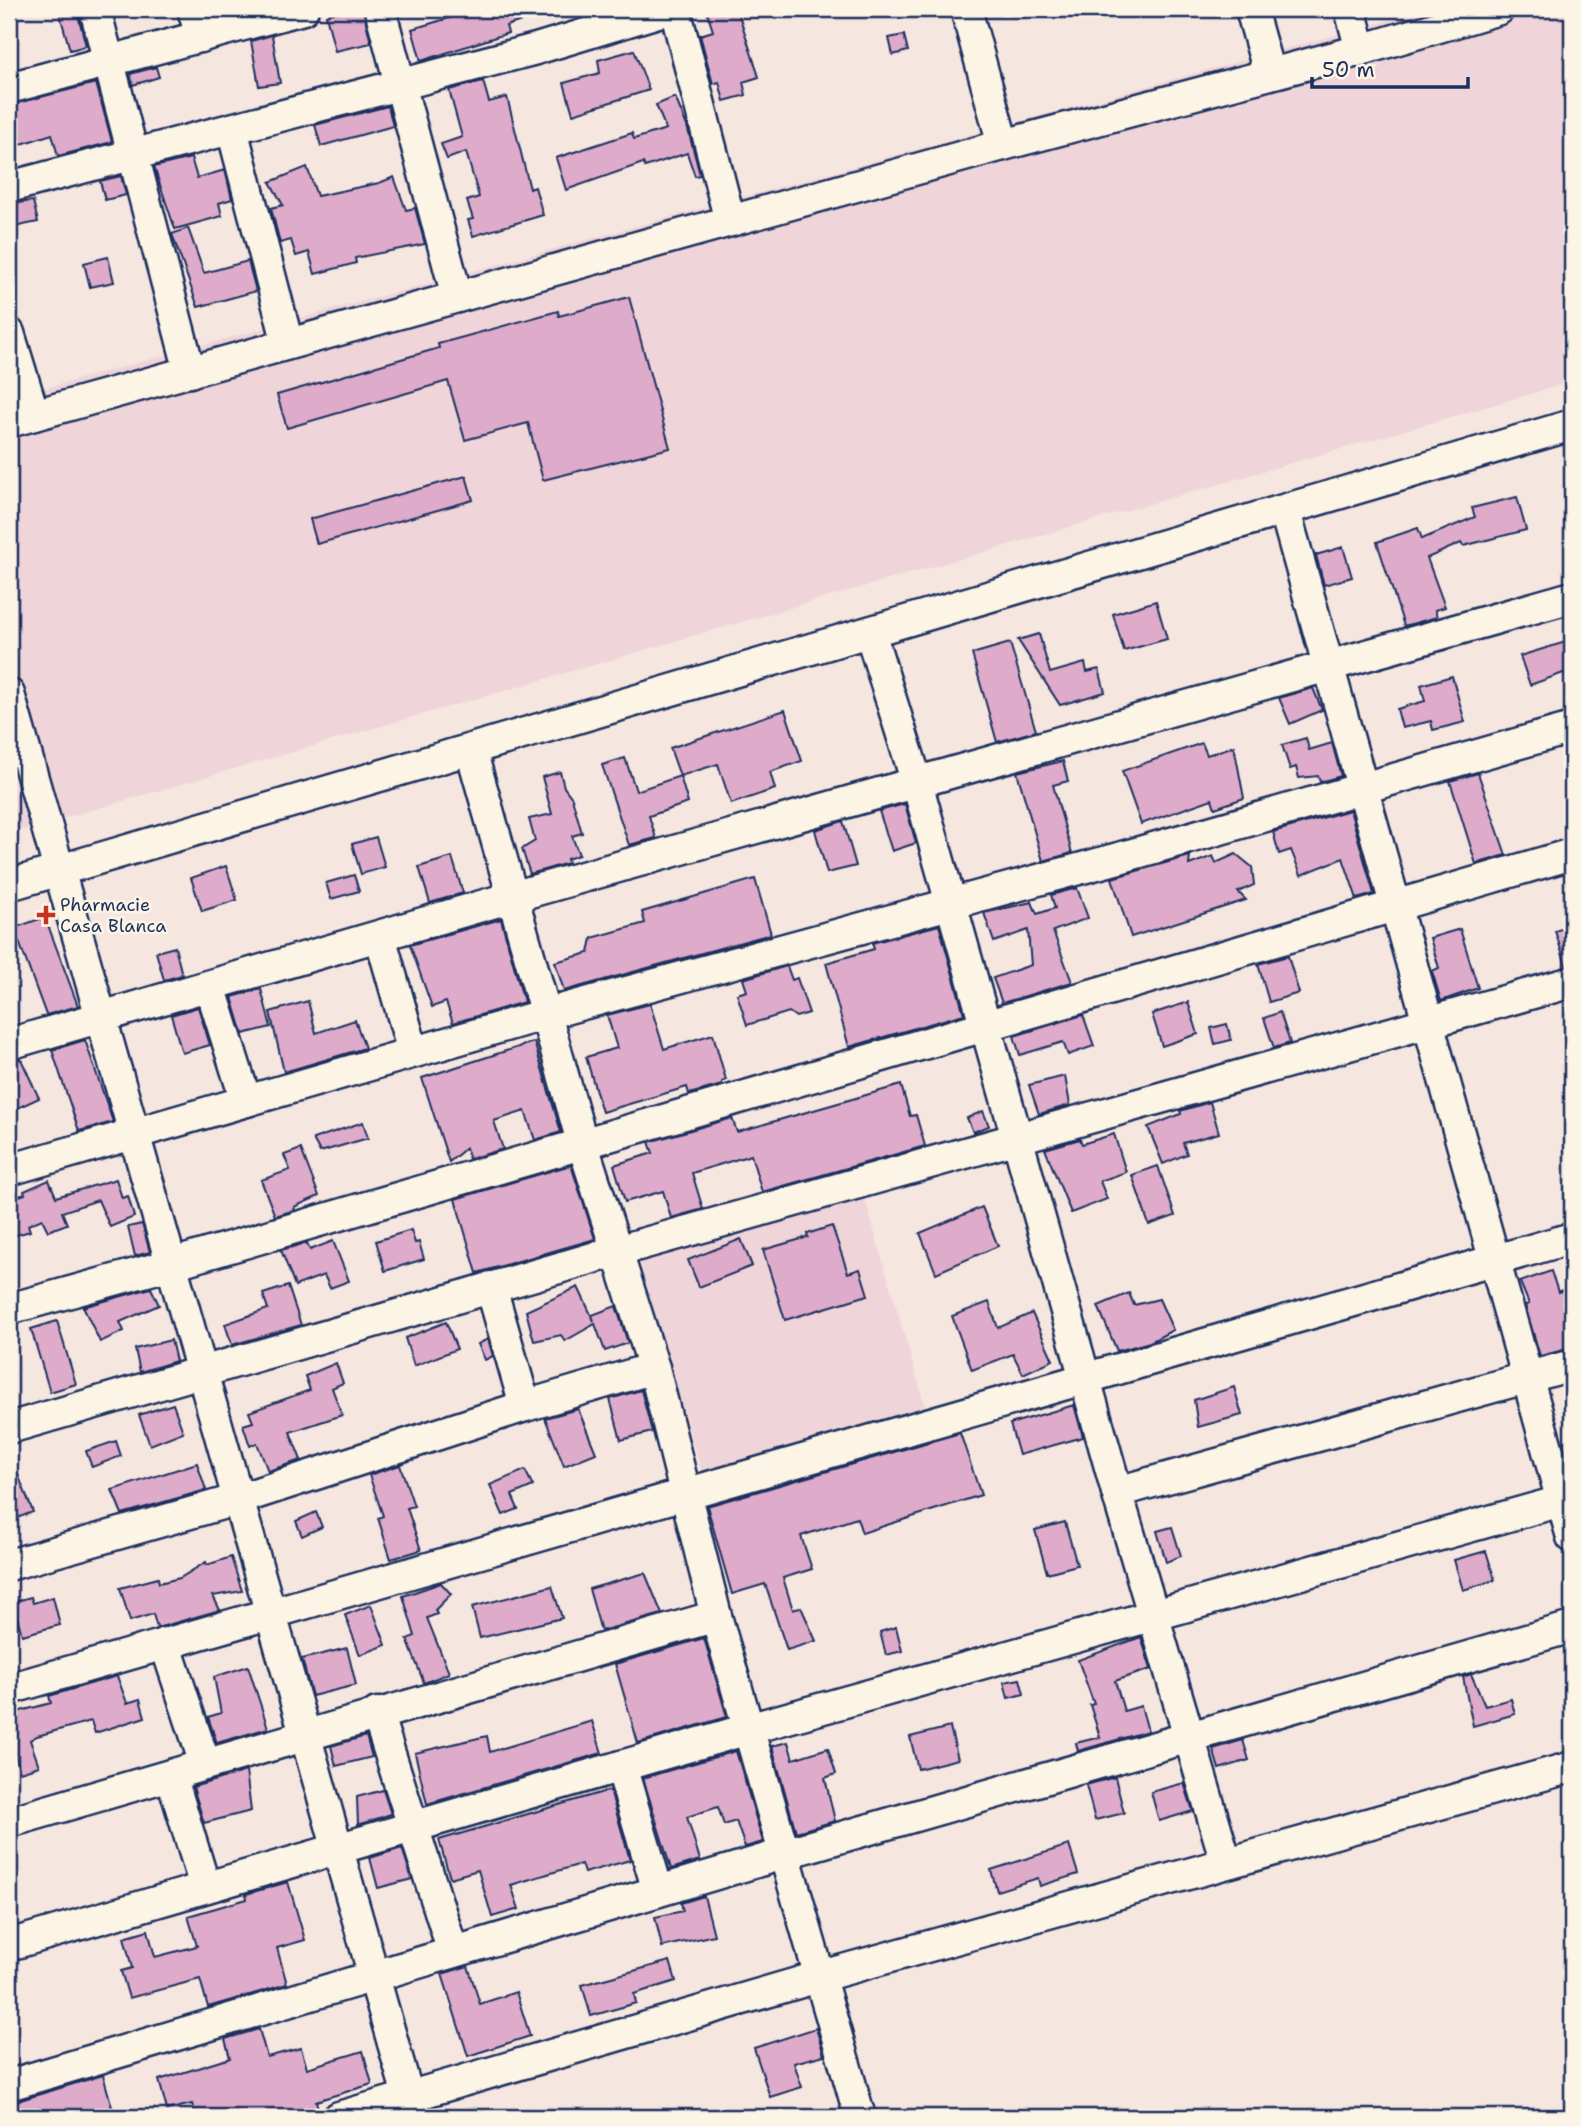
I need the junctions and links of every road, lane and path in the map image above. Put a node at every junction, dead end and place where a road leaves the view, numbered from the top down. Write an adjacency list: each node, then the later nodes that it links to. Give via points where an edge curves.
1 (95, 9): 12 (street)
2 (303, 9): 10 (street)
3 (380, 9): 14 (street)
4 (668, 9): 14 (street)
5 (675, 9): 20 (street)
6 (966, 9): 17 (street)
7 (1251, 9): 13 (street)
8 (1350, 9): 11 (street)
9 (1499, 9): 11 (street)
10 (197, 23): 12 (street)
11 (1361, 50): 13 (street)
12 (109, 61): 15 (street); 18 (street)
13 (1269, 73): 17 (street)
14 (400, 85): 16 (street); 21 (street)
15 (9, 88)
16 (233, 129): 18 (street); 23 (street)
17 (1003, 145): 20 (street)
18 (134, 156): 19 (street); 24 (street)
19 (9, 187)
20 (730, 221): 21 (street)
21 (457, 297): 23 (street)
22 (9, 332): 25 (street)
23 (288, 344): 24 (street)
24 (190, 372): 25 (street)
25 (21, 418)
26 (1572, 425): 27 (street)
27 (1285, 510): 29 (street); 30 (street)
28 (1572, 597): 30 (street)
29 (870, 632): 33 (street); 34 (street)
30 (1330, 665): 34 (street); 35 (street)
31 (9, 694): 37 (street)
32 (1572, 728): 35 (street)
33 (471, 750): 37 (street); 39 (street)
34 (917, 783): 39 (street); 41 (street)
35 (1364, 786): 40 (street); 41 (street)
36 (1572, 854): 40 (street)
37 (60, 870): 38 (street); 46 (street)
38 (9, 885)
39 (512, 897): 42 (street); 45 (street)
40 (1397, 902): 47 (street); 48 (street)
41 (951, 903): 45 (street); 48 (street)
42 (380, 936): 44 (street); 50 (street)
43 (1572, 982): 47 (street)
44 (210, 986): 46 (street); 51 (street)
45 (546, 1014): 50 (street); 54 (street)
46 (103, 1017): 49 (street); 52 (street)
47 (1431, 1023): 53 (street); 58 (street)
48 (984, 1027): 53 (street); 54 (street)
49 (9, 1044)
50 (413, 1052): 51 (street)
51 (246, 1101): 52 (street)
52 (135, 1133): 55 (street); 59 (street)
53 (1016, 1140): 57 (street); 65 (street)
54 (582, 1142): 57 (street); 59 (street)
55 (9, 1170)
56 (1572, 1238): 58 (street)
57 (617, 1251): 60 (street); 63 (street)
58 (1496, 1260): 65 (street); 66 (street)
59 (172, 1264): 61 (street); 64 (street)
60 (491, 1287): 64 (street); 67 (street)
61 (9, 1309)
62 (1572, 1366): 66 (street)
63 (654, 1368): 67 (street); 69 (street)
64 (203, 1372): 68 (street); 71 (street)
65 (1085, 1377): 69 (street); 70 (street)
66 (1528, 1378): 70 (street); 72 (street)
67 (526, 1406): 71 (street)
68 (9, 1428)
69 (686, 1492): 75 (street); 77 (street)
70 (1117, 1492): 76 (street)
71 (239, 1499): 74 (street); 75 (street)
72 (1567, 1499): 73 (street); 76 (street)
73 (1572, 1536)
74 (9, 1565)
75 (271, 1612): 79 (street); 83 (street)
76 (1154, 1615): 82 (street); 84 (street)
77 (716, 1616): 81 (street); 82 (street)
78 (1572, 1628): 84 (street)
79 (165, 1643): 80 (street); 85 (street)
80 (9, 1689)
81 (377, 1713): 83 (street); 90 (street)
82 (748, 1729): 86 (street); 92 (street, via 784,1843)
83 (306, 1733): 85 (street); 91 (street)
84 (1192, 1738): 92 (street); 93 (street)
85 (205, 1764): 88 (street)
86 (621, 1766): 90 (street); 95 (street)
87 (1572, 1767): 93 (street)
88 (171, 1775): 89 (street); 94 (street)
89 (9, 1822)
90 (414, 1827): 91 (street); 97 (street)
91 (338, 1849): 94 (street); 98 (street)
92 (783, 1854): 95 (street); 99 (street)
93 (1227, 1862): 99 (street)
94 (205, 1887): 96 (street)
95 (658, 1891): 97 (street)
96 (9, 1945)
97 (453, 1952): 98 (street)
98 (374, 1975): 100 (street); 101 (street)
99 (818, 1977): 101 (street); 103 (street)
100 (9, 2085)
101 (411, 2107): 102 (street)
102 (340, 2117)
103 (860, 2117)

